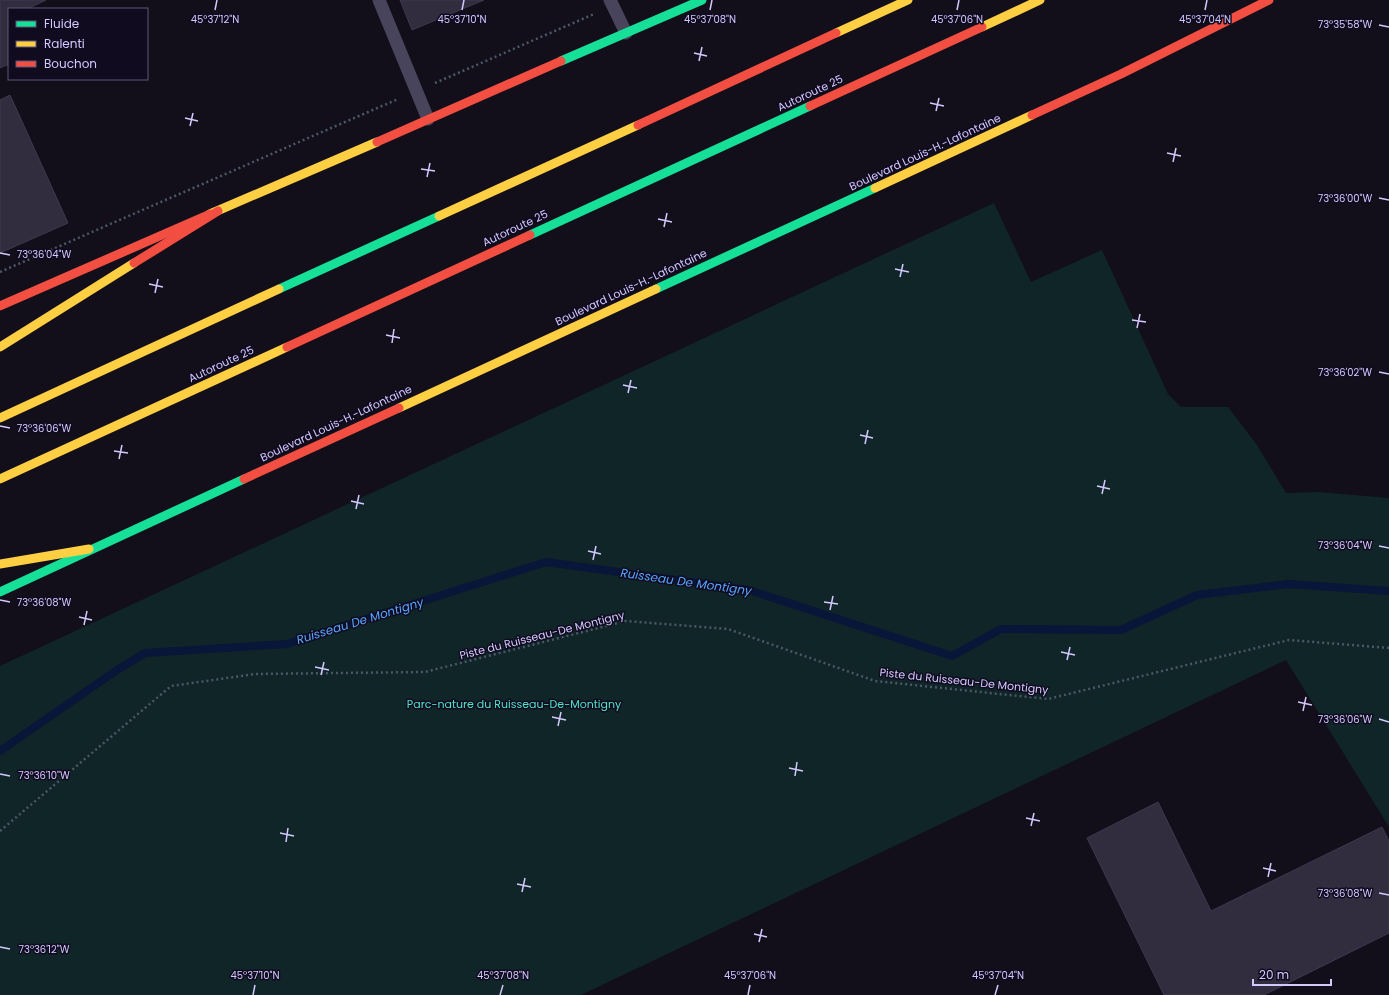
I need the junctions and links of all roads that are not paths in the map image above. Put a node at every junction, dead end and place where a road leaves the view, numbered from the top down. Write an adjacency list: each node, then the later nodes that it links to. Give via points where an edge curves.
1 (379, 0): 8 (lane)
2 (610, 0): 7 (lane)
3 (702, 0): 7 (main road)
4 (908, 0): 12 (main road)
5 (1040, 0): 13 (main road, Autoroute 25)
6 (1269, 0): 14 (main road, Boulevard Louis-H.-Lafontaine, via 1121,74)
7 (626, 33): 8 (main road)
8 (428, 119): 9 (main road)
9 (218, 211): 10 (main road); 11 (main road)
10 (0, 306)
11 (0, 347)
12 (0, 418)
13 (0, 479)
14 (90, 549): 15 (main road); 16 (main road, Boulevard Louis-H.-Lafontaine)
15 (0, 564)
16 (0, 592)

